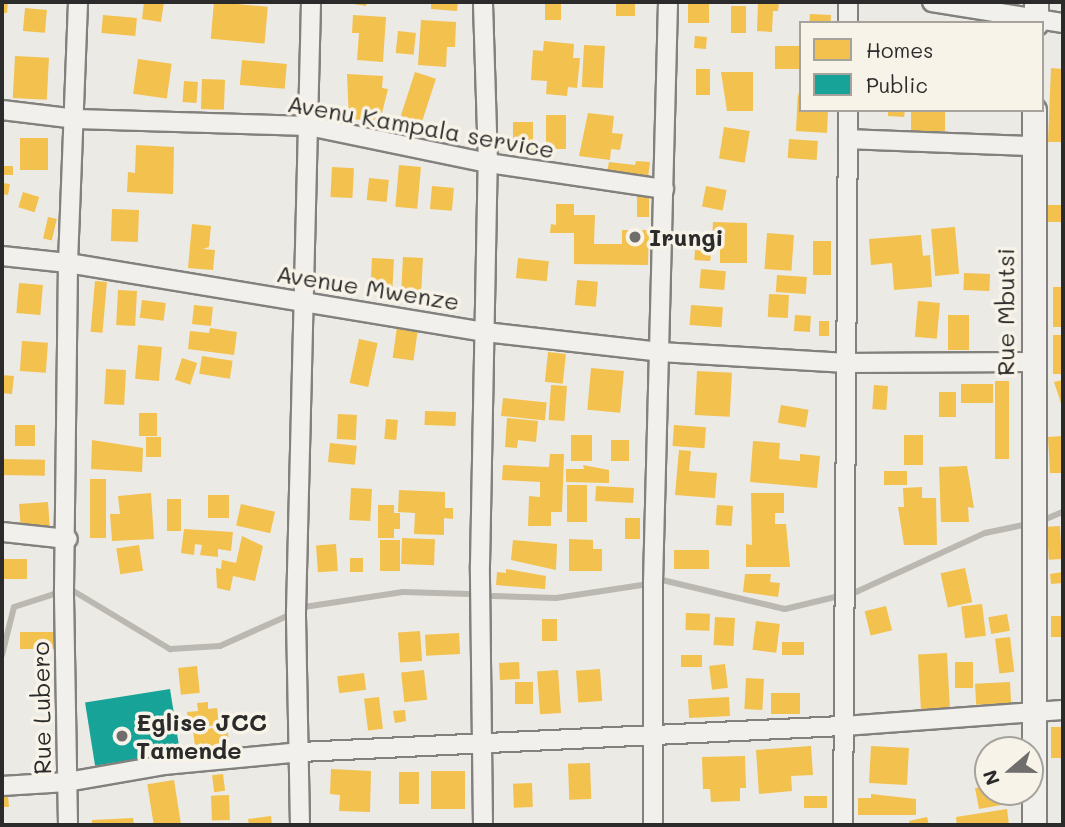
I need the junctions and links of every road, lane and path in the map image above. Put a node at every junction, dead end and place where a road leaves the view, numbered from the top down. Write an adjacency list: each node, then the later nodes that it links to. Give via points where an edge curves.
1 (78, 2): 13 (street)
2 (311, 2): 14 (street)
3 (483, 2): 17 (street)
4 (668, 2): 18 (street)
5 (848, 2): 8 (street)
6 (932, 2): 7 (street)
7 (1036, 14): 9 (street)
8 (848, 21)
9 (1063, 23)
10 (2, 110): 13 (street, Avenu Kampala service)
11 (848, 112): 15 (street)
12 (1034, 112): 16 (street, Rue Mbutsi)
13 (76, 119): 14 (street, Avenu Kampala service); 20 (street)
14 (309, 126): 17 (street, Avenu Kampala service); 21 (street)
15 (848, 139): 16 (street); 25 (street)
16 (1033, 146): 24 (street, Rue Mbutsi)
17 (488, 163): 18 (street, Avenu Kampala service); 22 (street)
18 (664, 189): 23 (street)
19 (2, 256): 20 (street, Avenue Mwenze)
20 (68, 263): 21 (street, Avenue Mwenze); 27 (street)
21 (303, 301): 22 (street, Avenue Mwenze); 33 (street, via 296,612)
22 (485, 332): 23 (street, Avenue Mwenze); 32 (street, via 480,565)
23 (660, 352): 25 (street, Avenue Mwenze); 31 (street)
24 (1031, 362): 25 (street, Avenue Mwenze); 28 (street, Rue Mbutsi)
25 (843, 363): 30 (street)
26 (2, 532): 27 (street)
27 (68, 539): 34 (street, Rue Lubero)
28 (1031, 709): 29 (street); 30 (street); 41 (street, Rue Mbutsi)
29 (1063, 710)
30 (843, 726): 31 (street); 40 (street)
31 (652, 734): 32 (street); 39 (street)
32 (483, 745): 33 (street); 38 (street)
33 (301, 752): 34 (street, via 164,765); 37 (street)
34 (67, 782): 35 (street); 36 (street, Rue Lubero)
35 (2, 786)
36 (68, 825)
37 (300, 825)
38 (483, 825)
39 (653, 825)
40 (843, 825)
41 (1034, 825)

